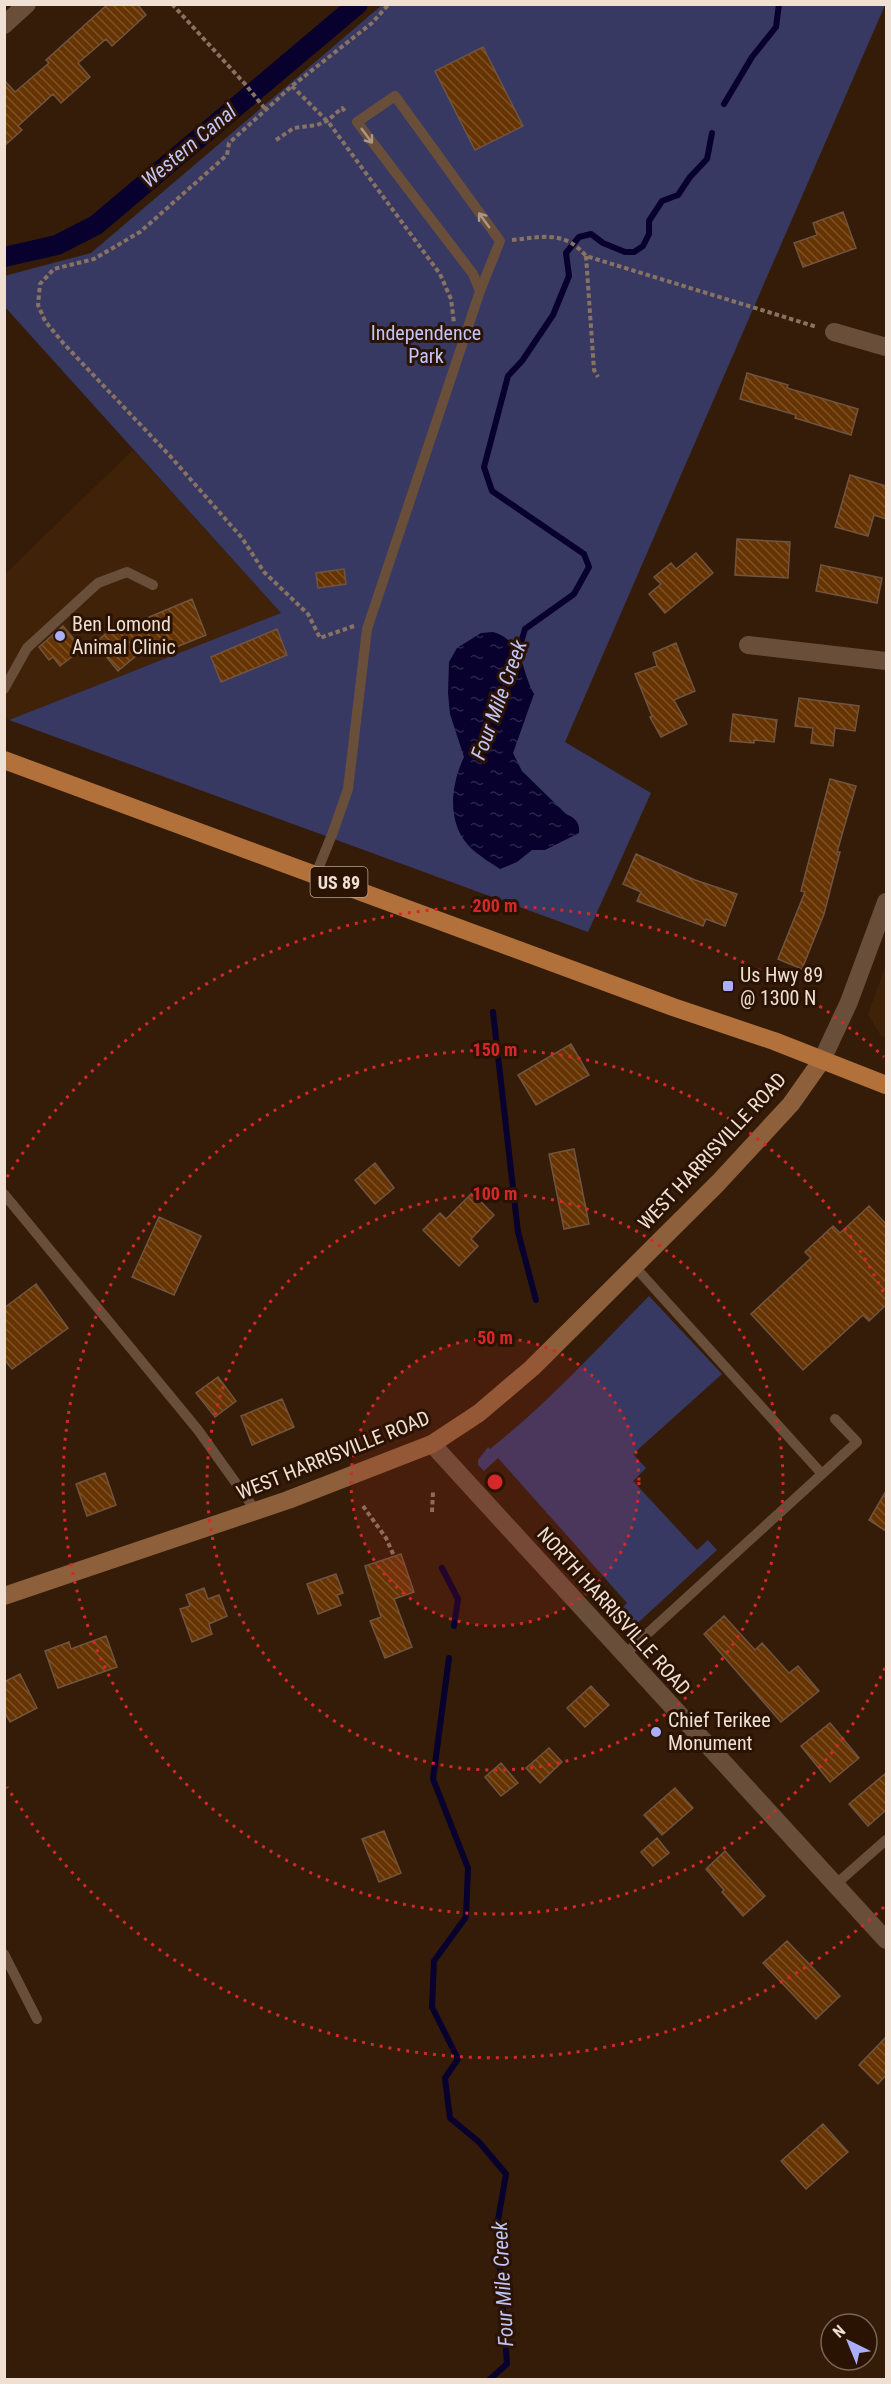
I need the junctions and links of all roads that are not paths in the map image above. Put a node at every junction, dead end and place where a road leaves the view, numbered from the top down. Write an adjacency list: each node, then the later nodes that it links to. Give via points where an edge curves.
1 (27, 4): 2 (street)
2 (4, 25)
3 (480, 291): 3 (lane, one-way to 3, via 500,241 395,96 357,122 473,274); 11 (lane, via 367,629 348,789)
4 (834, 332): 5 (street)
5 (886, 346)
6 (153, 585): 9 (lane, via 127,572 98,583 27,648)
7 (748, 645): 8 (street)
8 (886, 661)
9 (4, 689)
10 (4, 760): 11 (main road, US 89)
11 (316, 874): 13 (main road, US 89)
12 (886, 902): 13 (street, via 849,1002)
13 (822, 1060): 14 (main road, US 89); 16 (main road, WEST HARRISVILLE ROAD, via 791,1104)
14 (886, 1085)
15 (4, 1194): 20 (lane, via 198,1430)
16 (635, 1267): 18 (main road, WEST HARRISVILLE ROAD, via 532,1368 479,1413); 19 (lane)
17 (835, 1419): 19 (lane, via 856,1442)
18 (432, 1444): 20 (main road, WEST HARRISVILLE ROAD); 22 (street, NORTH HARRISVILLE ROAD)
19 (822, 1474): 22 (lane)
20 (256, 1511): 21 (main road, WEST HARRISVILLE ROAD)
21 (4, 1596)
22 (623, 1656): 24 (street, NORTH HARRISVILLE ROAD)
23 (886, 1840): 24 (lane)
24 (835, 1885): 25 (street, NORTH HARRISVILLE ROAD)
25 (886, 1940)
26 (4, 1954): 27 (lane)
27 (37, 2019)

